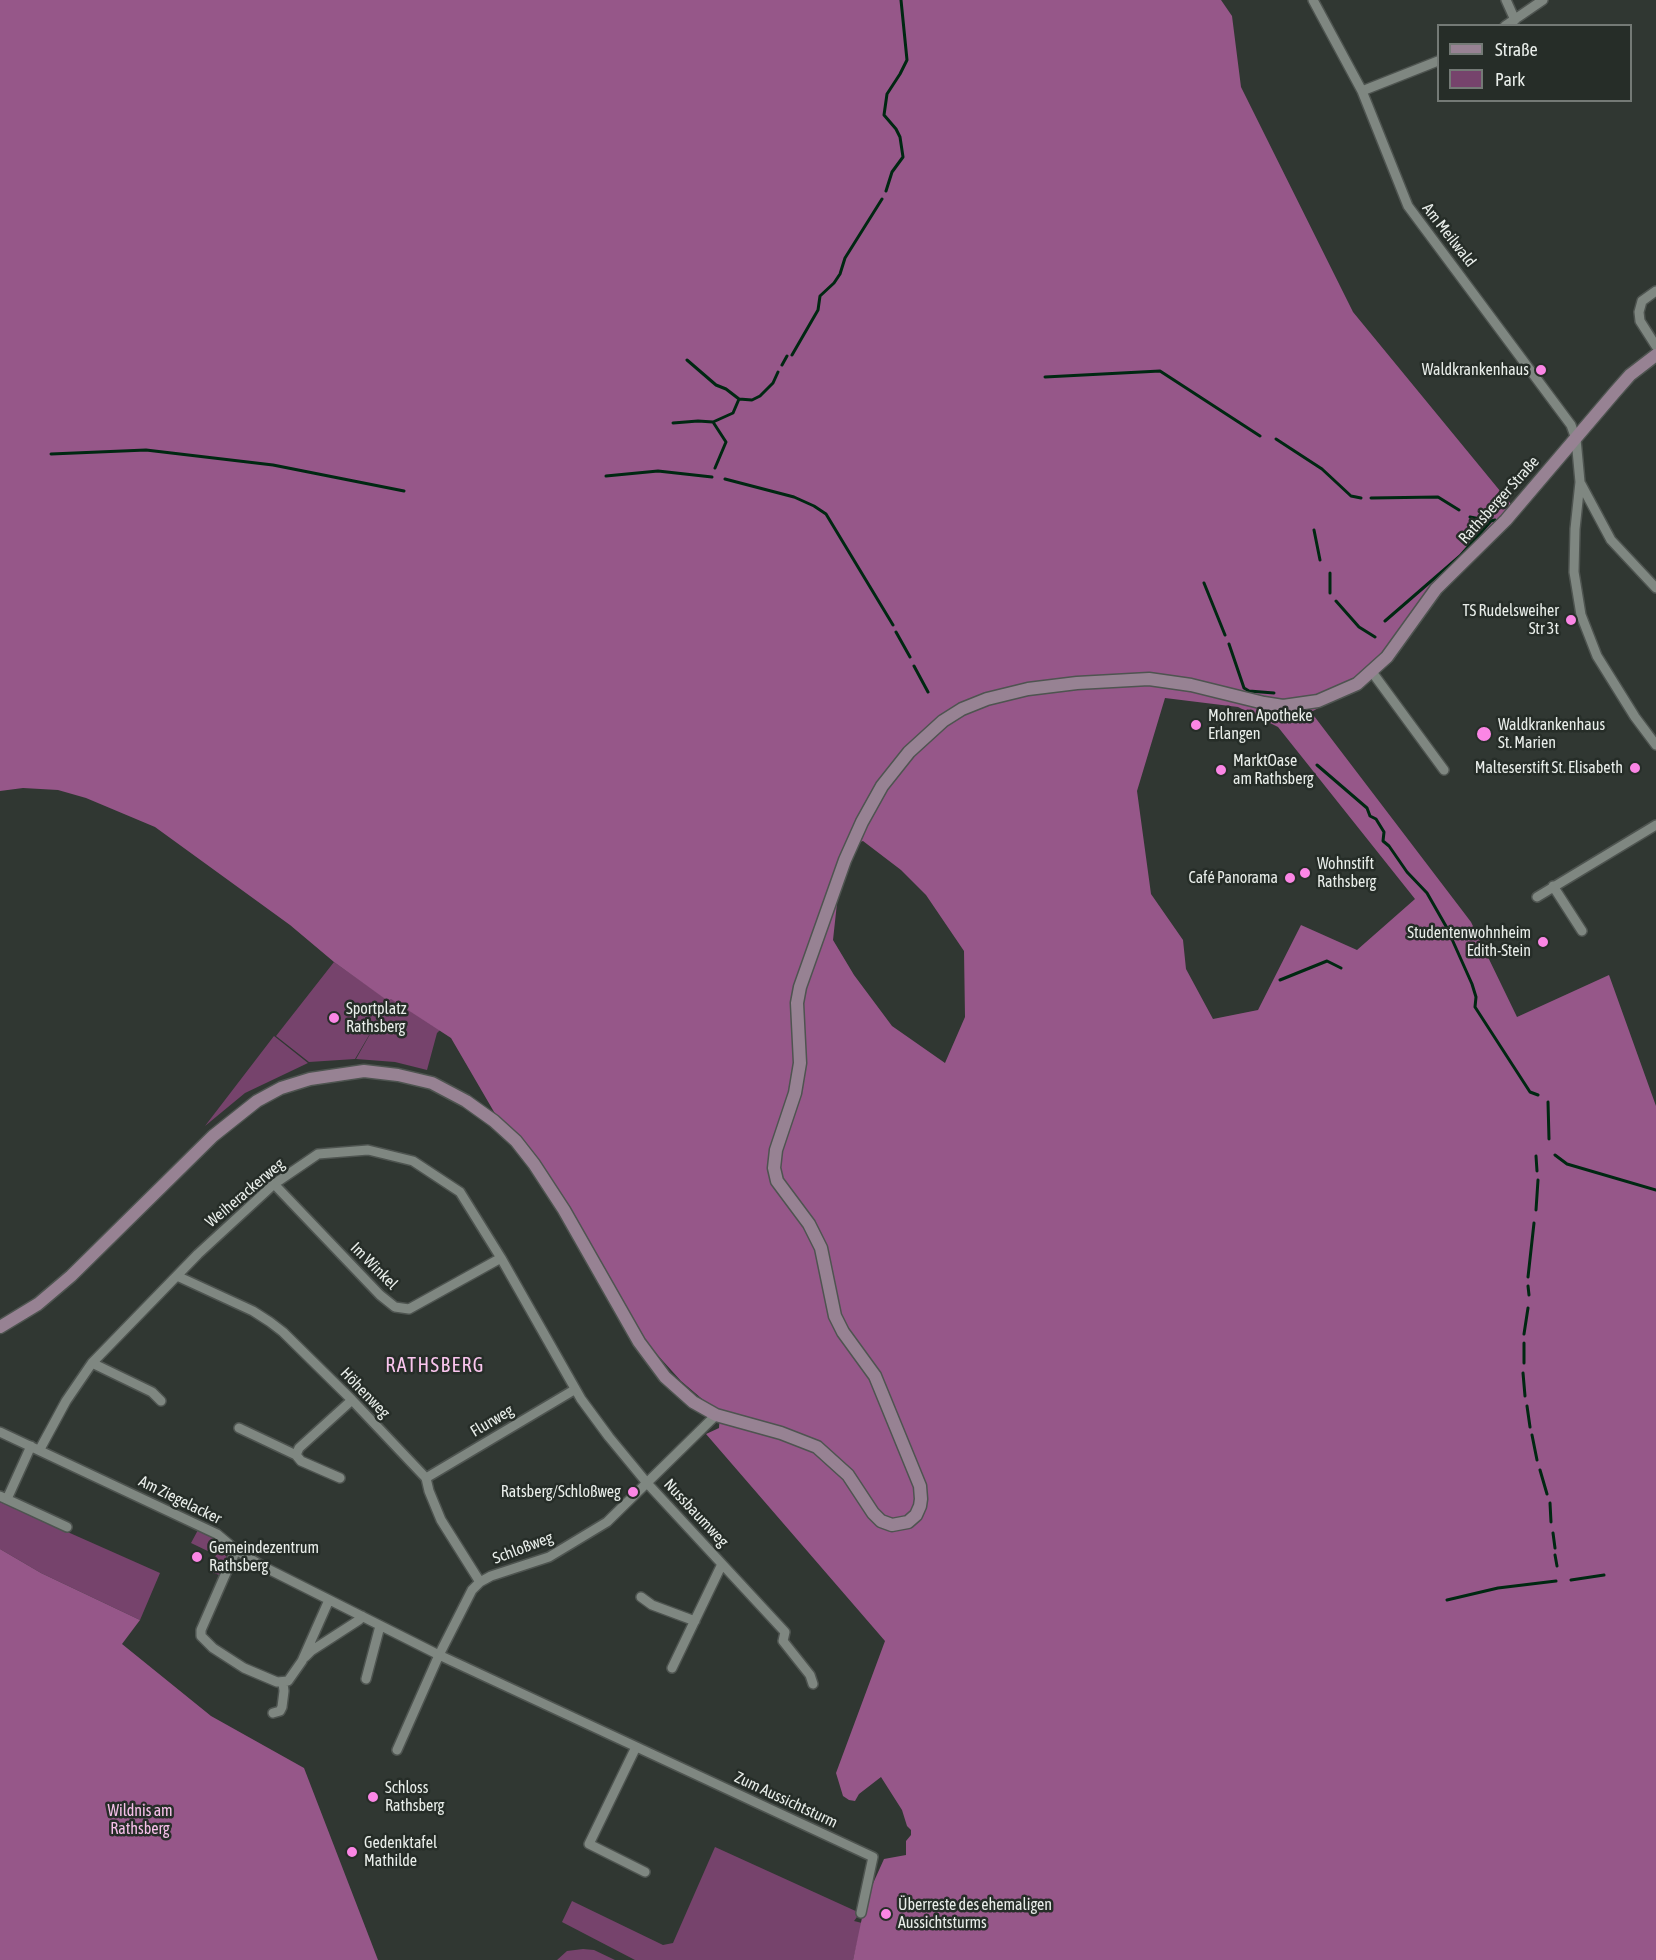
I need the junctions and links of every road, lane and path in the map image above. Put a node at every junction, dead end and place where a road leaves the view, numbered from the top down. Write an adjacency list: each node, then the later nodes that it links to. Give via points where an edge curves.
1 (1312, 0): 7 (street, Am Meilwald)
2 (1506, 0): 4 (street)
3 (1543, 0): 4 (street)
4 (1515, 20): 5 (street)
5 (1508, 24)
6 (1437, 61): 7 (street)
7 (1362, 91): 11 (street, Am Meilwald, via 1412,213 1536,375 1571,425)
8 (1656, 291): 9 (street, via 1642,301 1639,312 1640,321)
9 (1656, 346)
10 (1656, 355): 11 (street, Rathsberger Straße, via 1630,375)
11 (1576, 439): 12 (street); 14 (street, Rathsberger Straße, via 1497,530 1436,589)
12 (1580, 482): 13 (street, via 1611,540); 15 (street, via 1574,572 1581,615 1597,656)
13 (1656, 588)
14 (1372, 672): 16 (street); 29 (street, Rathsberger Straße, via 1325,699 1283,706 1149,679 1044,686 962,709 924,737 882,786 862,822 800,987 800,1063 774,1168 777,1181 822,1248 834,1316 869,1366 886,1404 921,1492 916,1515 908,1522 886,1524 877,1518 848,1475 818,1448)
15 (1656, 745)
16 (1444, 770)
17 (1656, 825): 18 (street)
18 (1553, 886): 19 (street); 20 (street)
19 (1537, 897)
20 (1582, 931)
21 (274, 1184): 22 (street, Weiherackerweg, via 318,1154 368,1150 413,1161 460,1192); 22 (street, Im Winkel, via 395,1307 408,1309); 23 (street, Weiherackerweg)
22 (501, 1258): 26 (street, Weiherackerweg)
23 (177, 1276): 25 (street, Weiherackerweg); 27 (street, Höhenweg, via 270,1322)
24 (0, 1327): 29 (street, Rathsberger Straße, via 38,1304 71,1276 213,1136 257,1101 310,1079 364,1071 398,1075 432,1083 466,1101 516,1141 564,1210 639,1342 665,1377 693,1402)
25 (92, 1363): 28 (street, via 152,1392); 32 (street, Weiherackerweg)
26 (574, 1390): 35 (street, Flurweg); 36 (street, Weiherackerweg)
27 (352, 1400): 33 (street); 35 (street, Höhenweg)
28 (161, 1401)
29 (716, 1415): 36 (street, Schloßweg)
30 (239, 1428): 33 (street)
31 (0, 1432): 32 (street, Am Ziegelacker)
32 (36, 1448): 37 (street); 39 (street, Am Ziegelacker, via 217,1534)
33 (296, 1455): 34 (street)
34 (340, 1478)
35 (426, 1478): 41 (street, Höhenweg, via 441,1520)
36 (647, 1483): 40 (street, Nussbaumweg); 41 (street, Schloßweg, via 607,1522 549,1557)
37 (4, 1498): 38 (street)
38 (67, 1527)
39 (236, 1550): 43 (street, Am Ziegelacker); 51 (street, via 201,1636 244,1668)
40 (722, 1564): 45 (street, Nussbaumweg); 52 (street, Nussbaumweg, via 784,1632 783,1641)
41 (480, 1582): 47 (street, Schloßweg, via 472,1590)
42 (641, 1597): 45 (street)
43 (329, 1600): 44 (street, Am Ziegelacker); 48 (street)
44 (362, 1617): 46 (street, Am Ziegelacker); 48 (street)
45 (695, 1621): 49 (street, Nussbaumweg)
46 (380, 1626): 47 (street, Am Ziegelacker); 50 (street)
47 (439, 1655): 54 (street, Zum Aussichtsturm); 55 (street, Schloßweg)
48 (302, 1661): 51 (street)
49 (672, 1668)
50 (366, 1679)
51 (283, 1683): 53 (street, via 282,1707)
52 (813, 1684)
53 (273, 1713)
54 (636, 1747): 56 (street, via 589,1844); 57 (street, Zum Aussichtsturm, via 873,1857)
55 (397, 1750)
56 (645, 1872)
57 (861, 1913)

